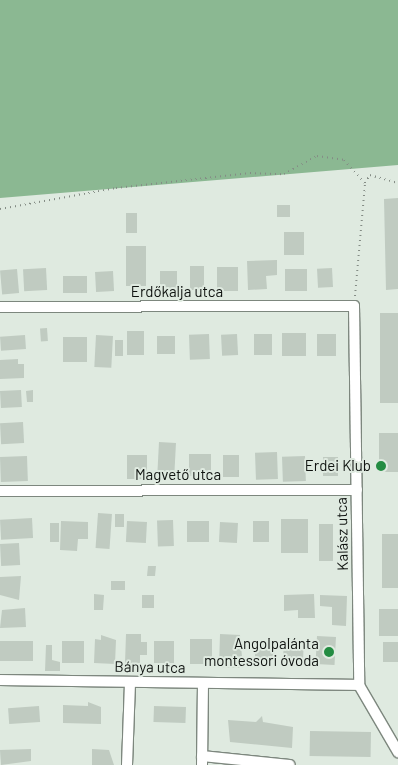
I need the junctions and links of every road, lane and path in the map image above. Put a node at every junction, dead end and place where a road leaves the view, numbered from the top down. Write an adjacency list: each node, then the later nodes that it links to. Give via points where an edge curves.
1 (366, 183): 2 (path, via 370,175); 3 (path, via 344,160 317,156 284,174 250,173 116,188); 4 (path)
2 (398, 183)
3 (0, 209)
4 (354, 306): 5 (street, Erdőkalja utca); 6 (street, Kalász utca)
5 (0, 308)
6 (356, 490): 7 (street, Magvető utca); 11 (street, Kalász utca)
7 (0, 491)
8 (0, 680): 9 (street, Bánya utca)
9 (130, 682): 10 (street, Bánya utca); 14 (street)
10 (203, 683): 11 (street, Bánya utca); 13 (street)
11 (359, 685): 12 (street, Kalász utca)
12 (398, 752)
13 (202, 761): 15 (street)
14 (127, 765)
15 (290, 765)

